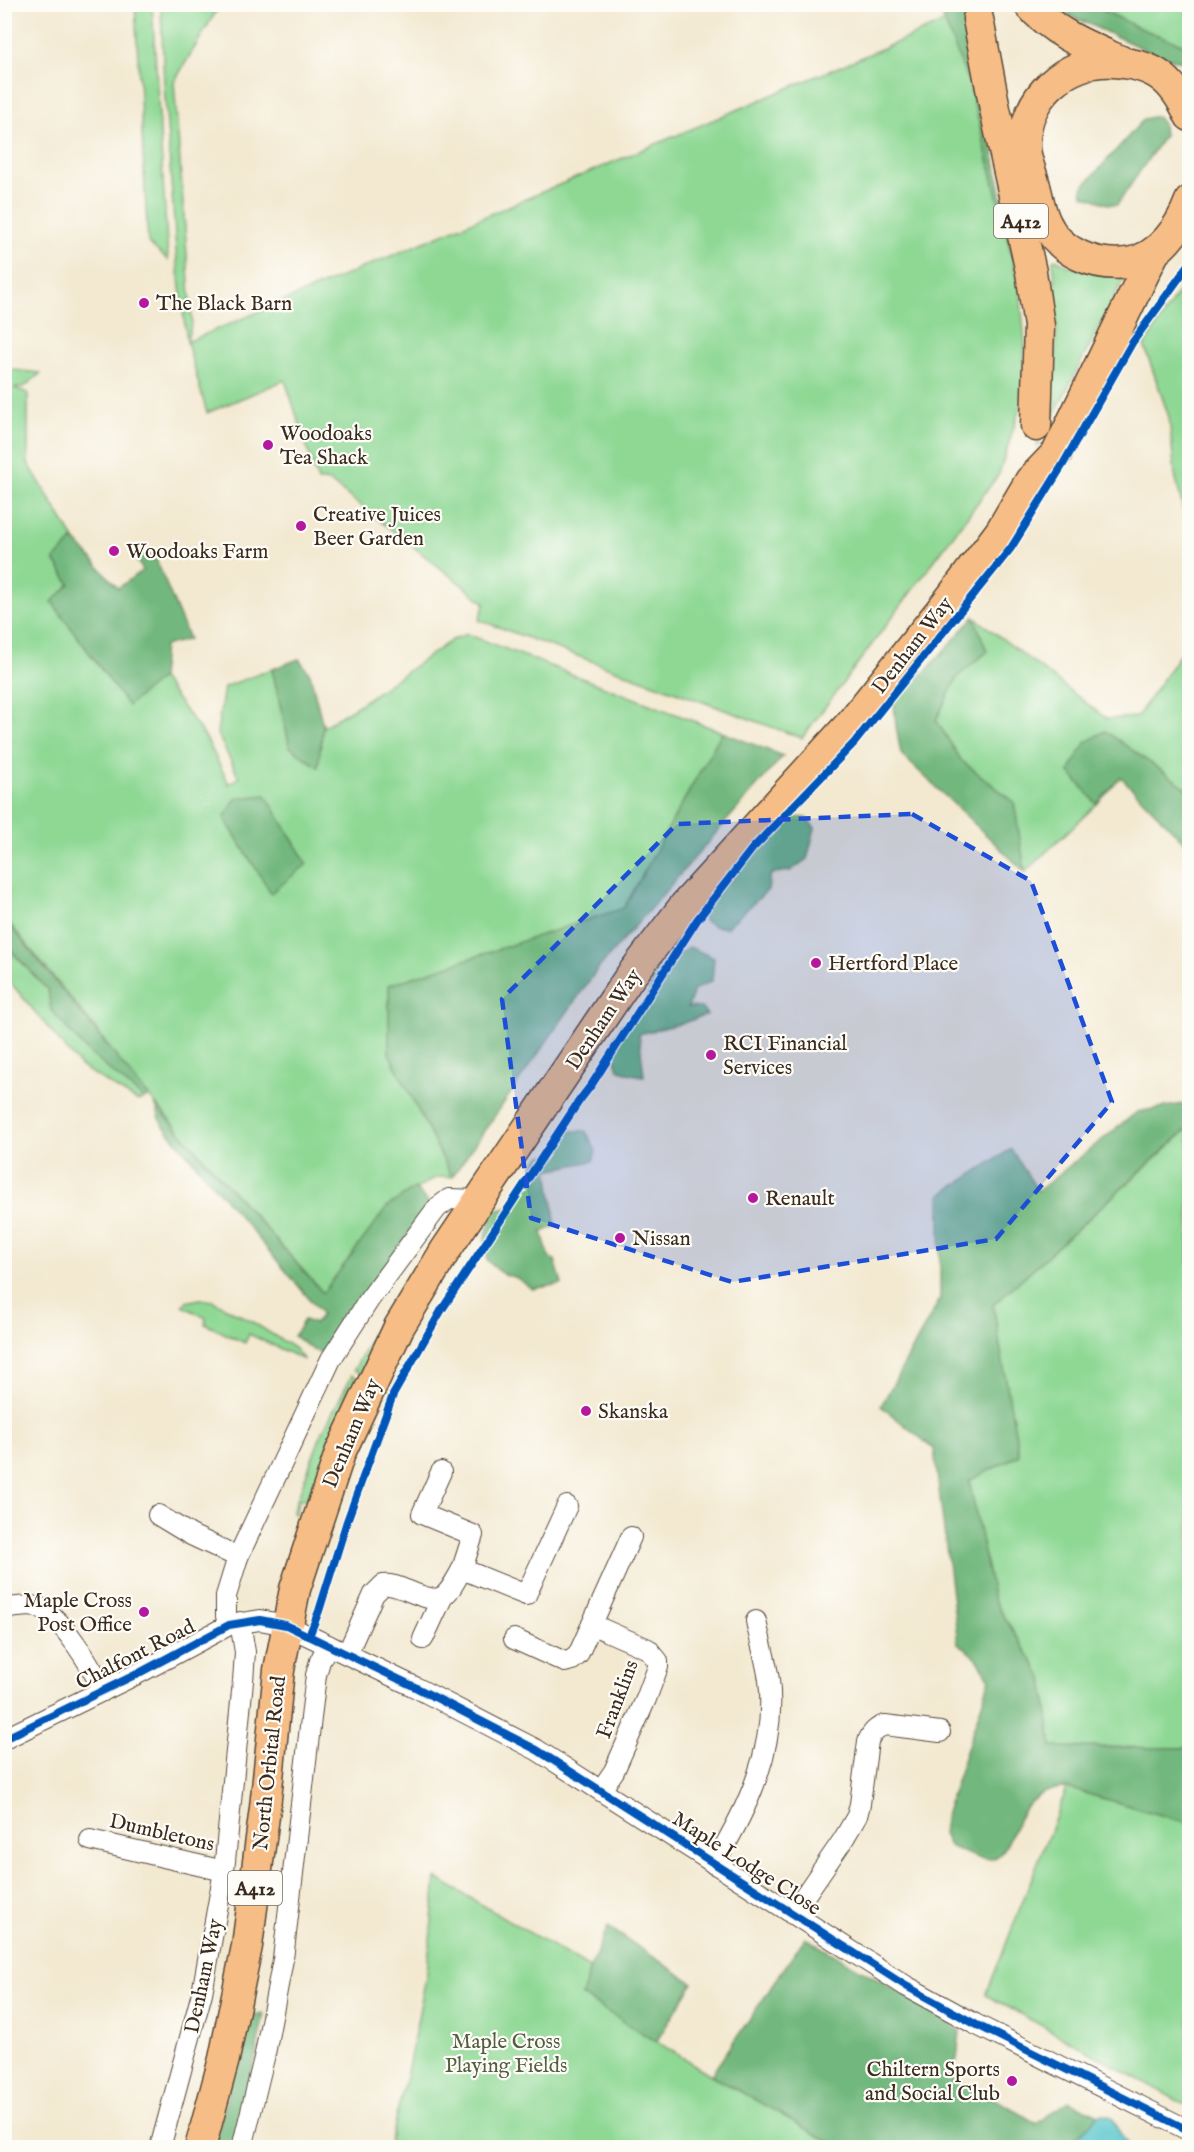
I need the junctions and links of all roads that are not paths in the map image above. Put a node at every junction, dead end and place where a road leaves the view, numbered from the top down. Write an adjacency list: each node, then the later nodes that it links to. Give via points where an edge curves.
1 (1029, 4): 3 (main road, via 1039,17 1070,38)
2 (975, 12): 7 (main road, A412); 11 (main road, A412, via 1039,326)
3 (1127, 63): 4 (main road); 7 (main road, via 1098,61 1048,86 1031,111 1025,129)
4 (1160, 74): 5 (main road); 6 (main road, via 1179,94)
5 (1190, 80)
6 (1190, 116)
7 (1025, 148): 9 (main road)
8 (1189, 206): 10 (main road, Denham Way)
9 (1045, 221): 10 (main road, via 1062,246 1095,261 1122,264); 11 (main road, Denham Way / A412, via 1049,350)
10 (1153, 255): 12 (main road, Denham Way / A412, via 1057,453)
11 (1036, 426): 12 (main road, Denham Way / A412)
12 (1030, 481): 13 (main road, Denham Way / A412, via 1000,532 850,724 685,905 629,978)
13 (480, 1200): 18 (street, Denham Way, via 449,1199 437,1208 369,1300 331,1359); 24 (main road, Denham Way / A412, via 399,1327 367,1392 340,1453)
14 (441, 1472): 19 (street, via 422,1514 473,1536)
15 (567, 1506): 19 (street, via 526,1595)
16 (158, 1515): 18 (street)
17 (632, 1537): 25 (street)
18 (238, 1557): 23 (street, Denham Way, via 226,1596 226,1616)
19 (462, 1569): 20 (street)
20 (442, 1598): 26 (street); 29 (street, via 427,1599 382,1585 374,1594)
21 (4, 1609): 30 (street, via 28,1606 48,1612 87,1659)
22 (756, 1621): 35 (street, via 770,1693 766,1751 755,1787)
23 (235, 1623): 24 (street, Chalfont Road, via 260,1620); 30 (street, Chalfont Road); 36 (street, Denham Way, via 245,1652)
24 (286, 1624): 28 (street, Maple Lodge Close); 40 (main road, North Orbital Road / A412, via 248,1946)
25 (593, 1624): 27 (street, via 578,1655 565,1662); 33 (street, Franklins, via 648,1649 658,1661 656,1676 639,1715 614,1771)
26 (423, 1639)
27 (514, 1639)
28 (328, 1645): 29 (street, Maple Lodge Close); 41 (street, via 317,1667 276,2004)
29 (347, 1654): 33 (street, Maple Lodge Close, via 537,1750)
30 (103, 1691): 32 (street, Chalfont Road)
31 (940, 1732): 37 (street, via 885,1725 871,1733 857,1816)
32 (4, 1739)
33 (601, 1790): 35 (street, Maple Lodge Close)
34 (90, 1840): 36 (street, Dumbletons)
35 (714, 1864): 37 (street, Maple Lodge Close)
36 (224, 1871): 39 (street, Denham Way, via 202,1993)
37 (792, 1914): 38 (street, Maple Lodge Close, via 983,2028)
38 (1190, 2131)
39 (160, 2148)
40 (200, 2148)
41 (242, 2148)

